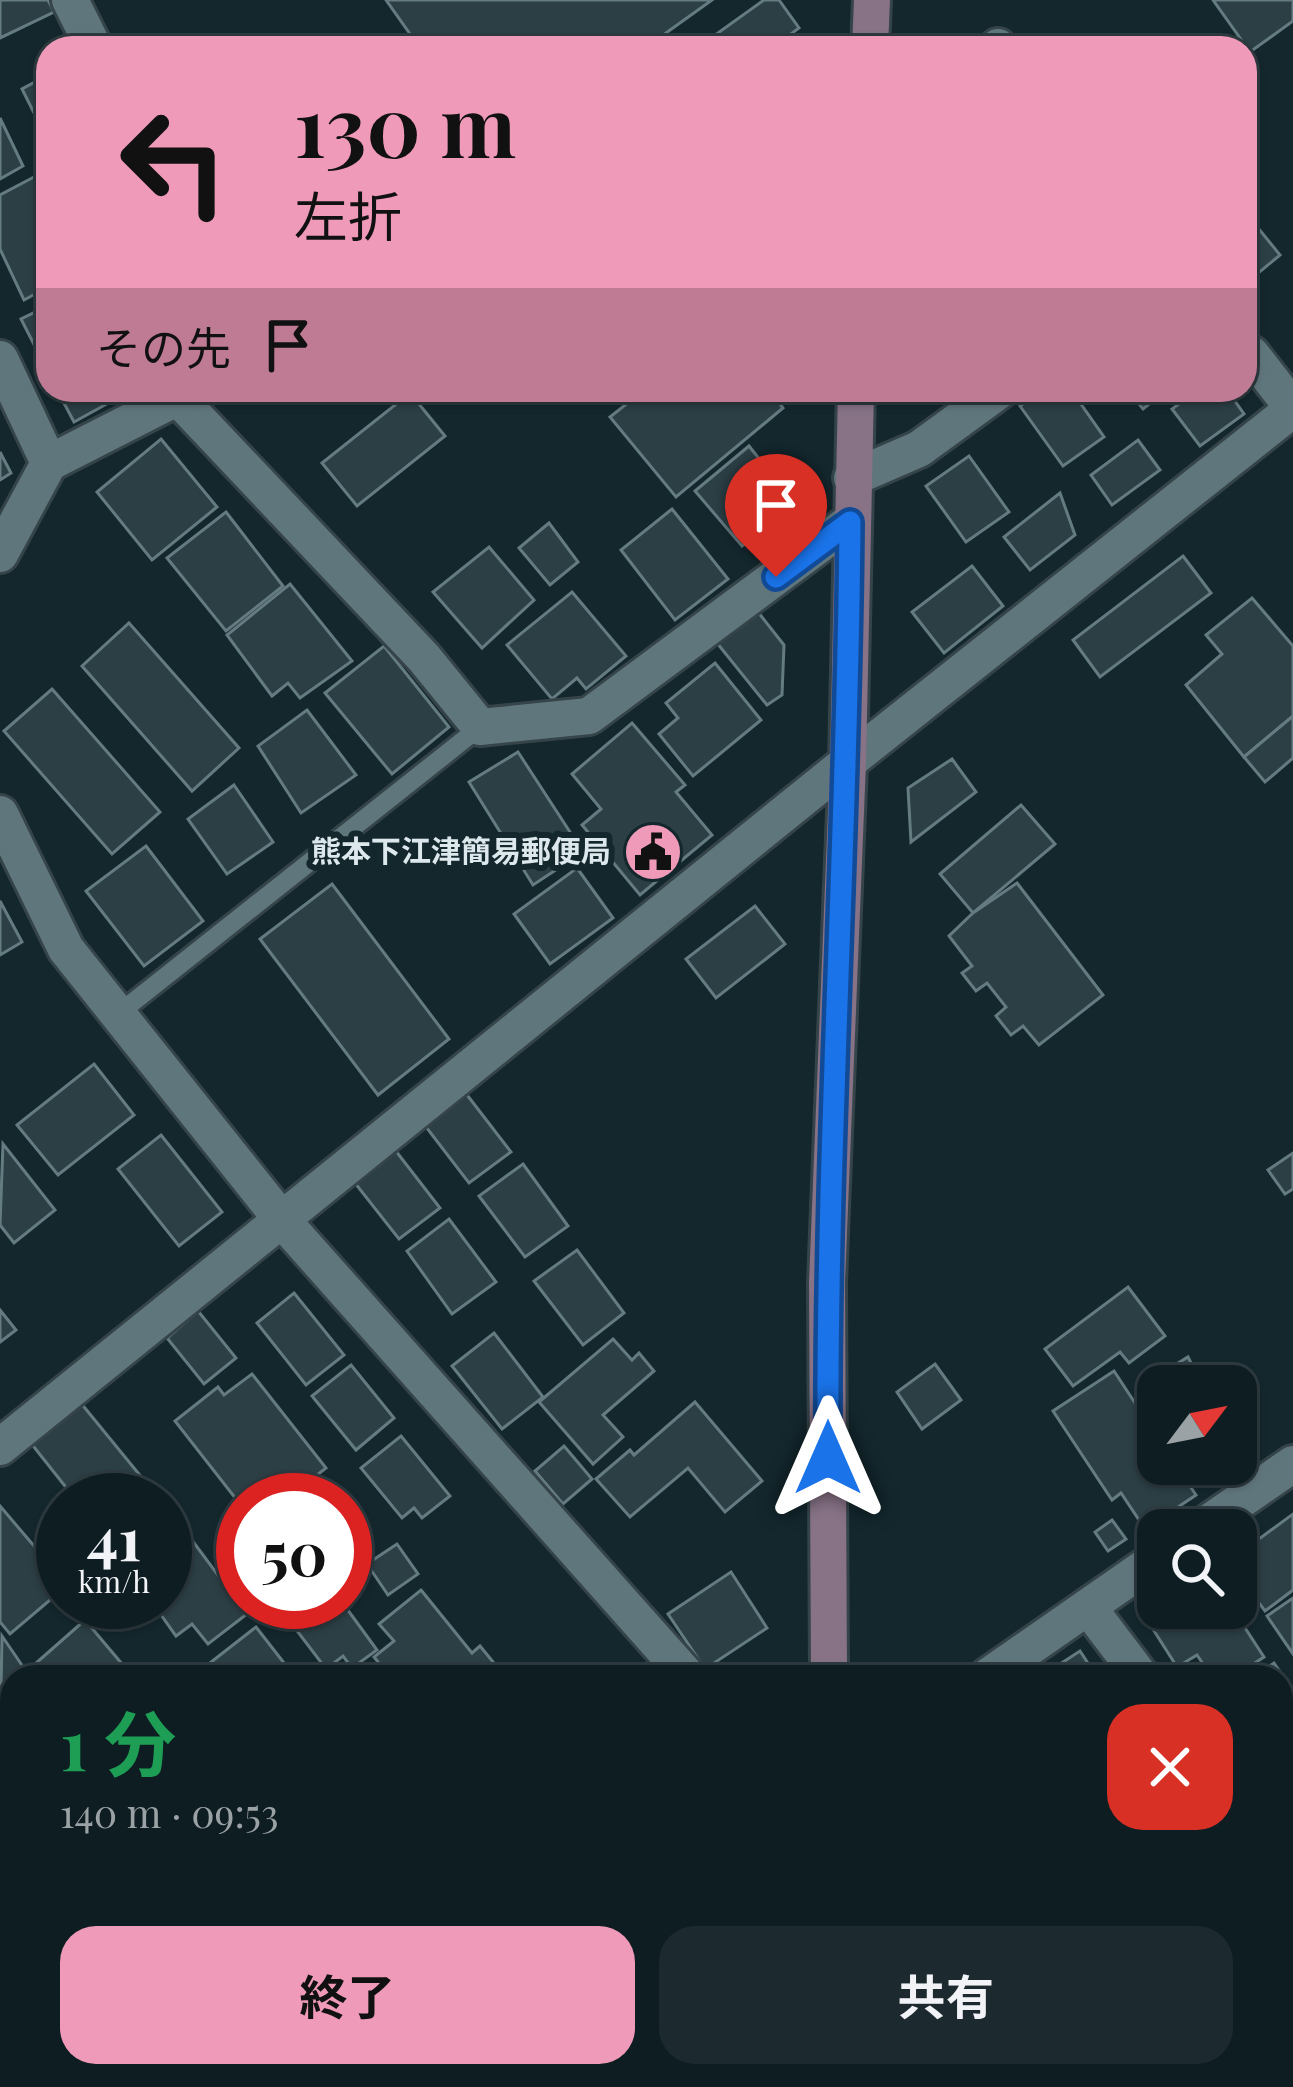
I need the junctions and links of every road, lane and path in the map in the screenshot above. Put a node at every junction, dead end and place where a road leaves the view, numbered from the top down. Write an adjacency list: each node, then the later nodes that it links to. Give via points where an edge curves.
1 (70, 0): 3 (street)
2 (872, 0): 4 (main road)
3 (88, 36)
4 (870, 36)
5 (0, 359): 12 (street)
6 (1257, 362): 11 (street)
7 (171, 402): 12 (street)
8 (191, 402): 16 (street)
9 (855, 402): 13 (main road)
10 (984, 402): 13 (street, via 919,449)
11 (1293, 408): 17 (street)
12 (49, 463): 15 (street)
13 (852, 478): 14 (main road)
14 (850, 522): 16 (street, via 589,716); 17 (main road)
15 (0, 554)
16 (480, 727): 19 (lane)
17 (848, 762): 20 (street); 27 (main road, via 827,1282)
18 (0, 814): 19 (street, via 66,949)
19 (118, 1014): 20 (street)
20 (282, 1220): 21 (street); 26 (street)
21 (0, 1447)
22 (1293, 1464): 23 (street)
23 (1228, 1509)
24 (1137, 1573): 25 (street)
25 (1088, 1607): 28 (street); 29 (street)
26 (677, 1665)
27 (829, 1665)
28 (1003, 1665)
29 (1132, 1665)

